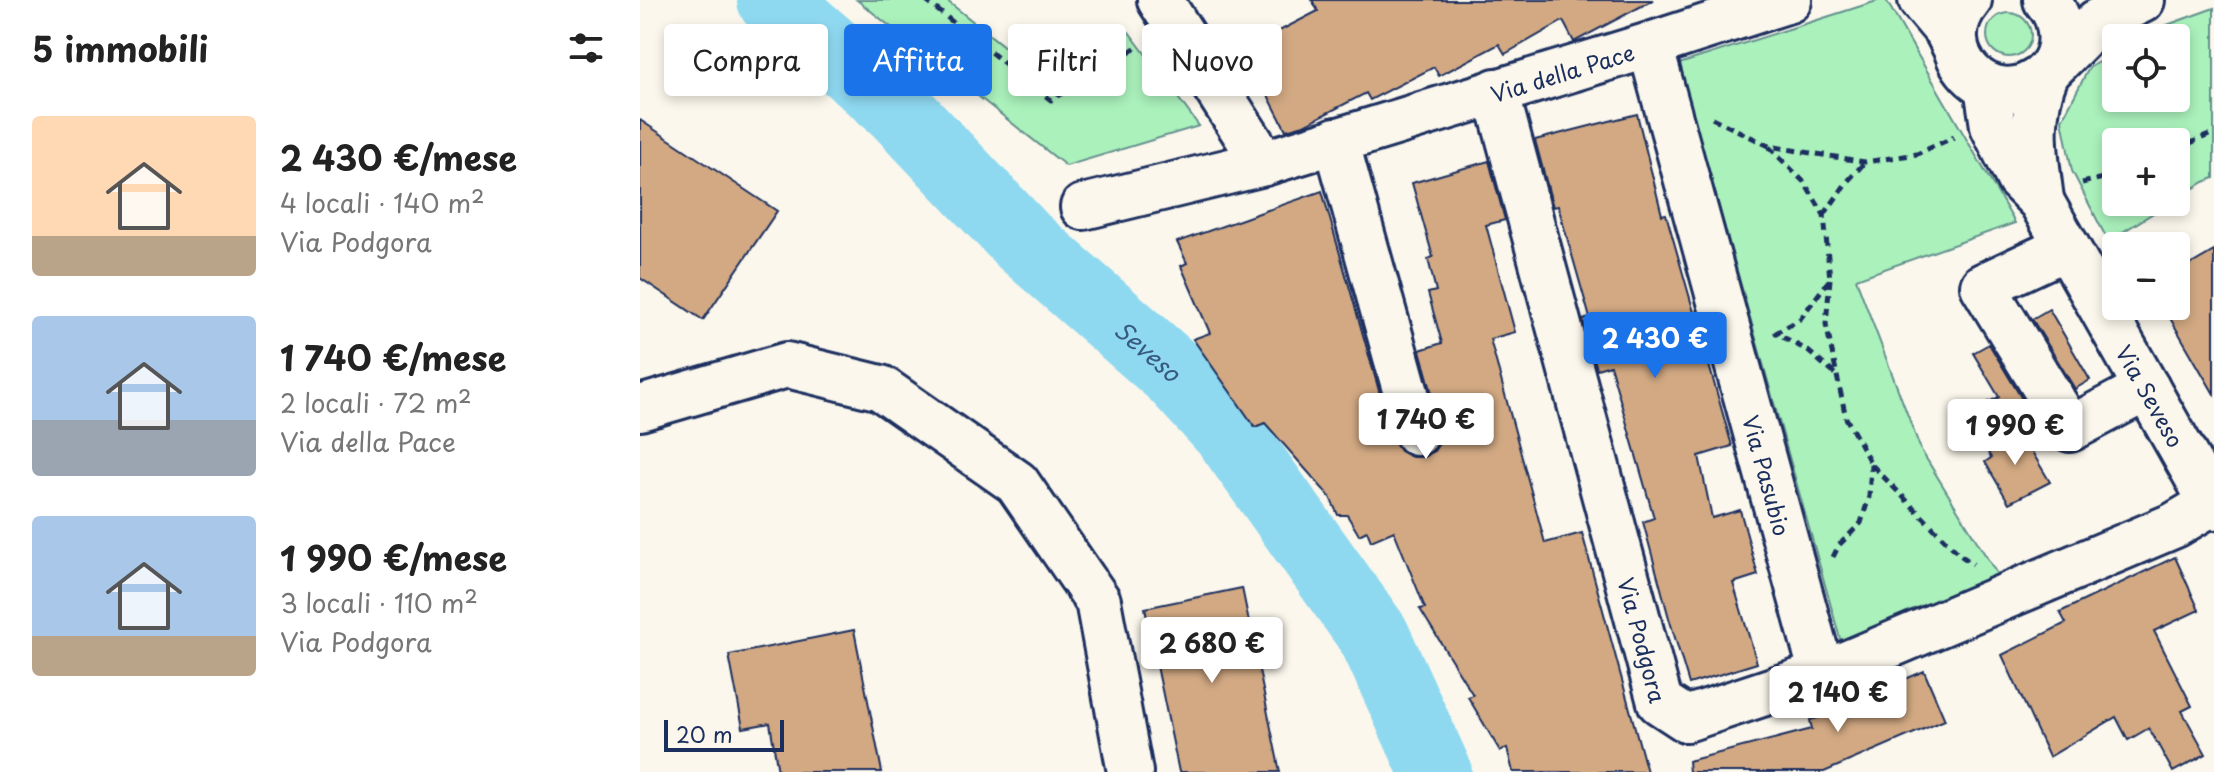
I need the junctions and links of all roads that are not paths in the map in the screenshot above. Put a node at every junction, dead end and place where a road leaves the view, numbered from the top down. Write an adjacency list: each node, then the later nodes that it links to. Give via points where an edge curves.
1 (1789, 0): 8 (street, Via della Pace)
2 (1921, 0): 9 (street, Via Seveso)
3 (1969, 0): 9 (street, via 1954,27)
4 (2046, 0): 10 (street, Via Seveso, via 2059,19 2061,36)
5 (2142, 0): 6 (street)
6 (2101, 11): 10 (street)
7 (1167, 12): 14 (street)
8 (1650, 45): 11 (street, Via della Pace); 22 (street, Via Pasubio)
9 (1954, 45): 12 (street, Via Seveso)
10 (2050, 70): 12 (street, via 2035,82 2003,90); 15 (street, Via Seveso, via 2039,90 2034,125)
11 (1496, 91): 13 (street, Via della Pace); 22 (street, Via Podgora, via 1660,702 1686,719)
12 (1990, 106): 15 (street, Via Seveso, via 2019,179)
13 (1336, 140): 14 (street, Via della Pace); 20 (street)
14 (1264, 163): 16 (street, Via della Pace)
15 (2041, 201): 17 (street, Via Seveso)
16 (1083, 207)
17 (2067, 247): 18 (street, Via Seveso); 18 (street, via 1983,286 2070,429)
18 (2147, 388): 21 (street, Via Seveso)
19 (640, 408): 23 (street, via 787,365 881,388 1017,483 1098,601)
20 (1417, 433)
21 (2213, 505): 22 (street, Via Podgora)
22 (1822, 674)
23 (1130, 772)

